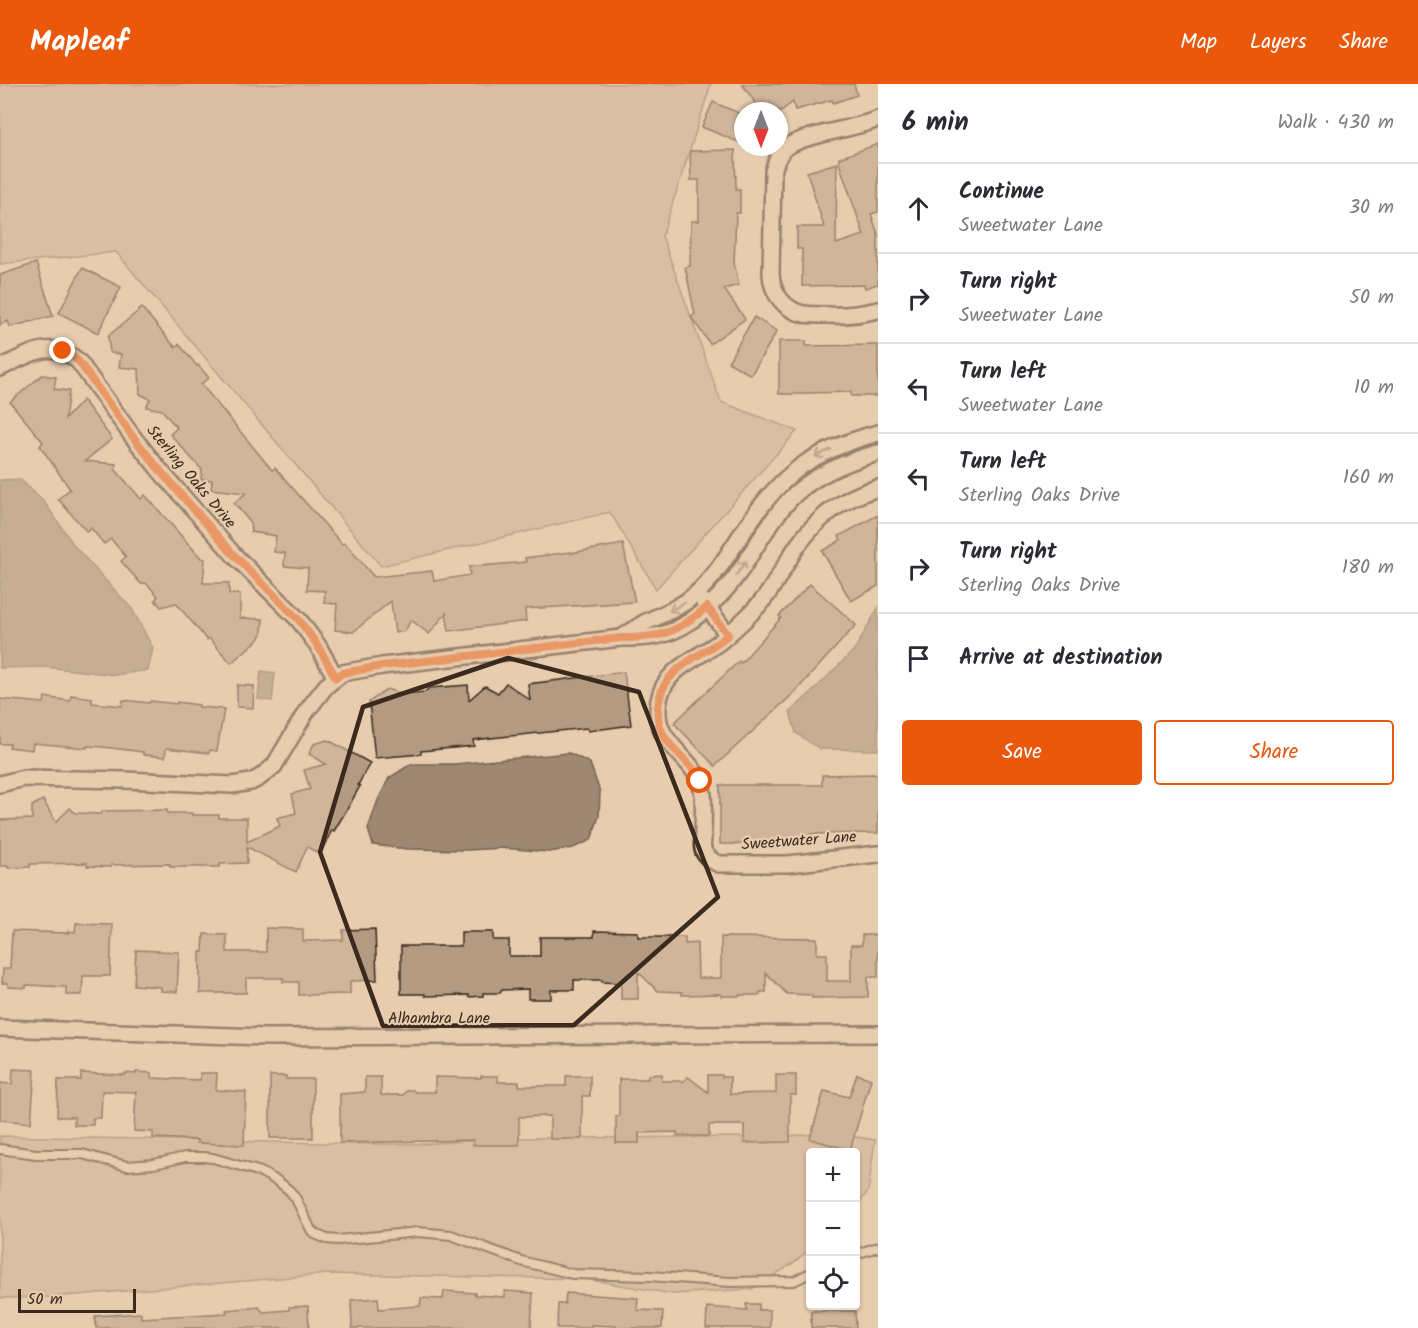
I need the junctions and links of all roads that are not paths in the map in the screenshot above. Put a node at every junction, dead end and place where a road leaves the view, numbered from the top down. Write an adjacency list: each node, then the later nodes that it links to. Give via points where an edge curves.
1 (878, 119): 2 (street, via 796,142 776,160 771,274 778,298 794,311 837,316)
2 (878, 310)
3 (0, 368): 11 (street, Sterling Oaks Drive, via 50,348 79,362 175,489 299,620)
4 (878, 433): 7 (street, one-way to 7, via 817,455 783,479)
5 (878, 453): 8 (street, one-way to 5, via 729,585 795,495 837,466)
6 (878, 488): 9 (street, Sweetwater Lane, via 827,513 799,544 766,596)
7 (697, 593): 8 (street); 10 (street, one-way to 10)
8 (707, 607): 9 (street); 10 (street, via 675,630 646,638)
9 (728, 635): 15 (street, Sweetwater Lane, via 672,673 663,686 657,718 662,734 700,781 705,854 719,864 788,864)
10 (621, 638): 11 (street, via 382,666 342,673)
11 (336, 678): 13 (street, via 306,712 274,766 251,782 232,785)
12 (0, 772): 13 (street)
13 (24, 778): 14 (street)
14 (0, 784)
15 (878, 854)
16 (0, 1028): 17 (street, Alhambra Lane, via 266,1037)
17 (878, 1034)
18 (0, 1149): 21 (lane, via 36,1154 78,1153 127,1166 185,1157 213,1158 261,1172 279,1182 296,1198 311,1230 327,1239 418,1232 451,1235 521,1261 573,1274 730,1282 794,1281)
19 (878, 1247): 20 (lane)
20 (860, 1252)
21 (806, 1275)

